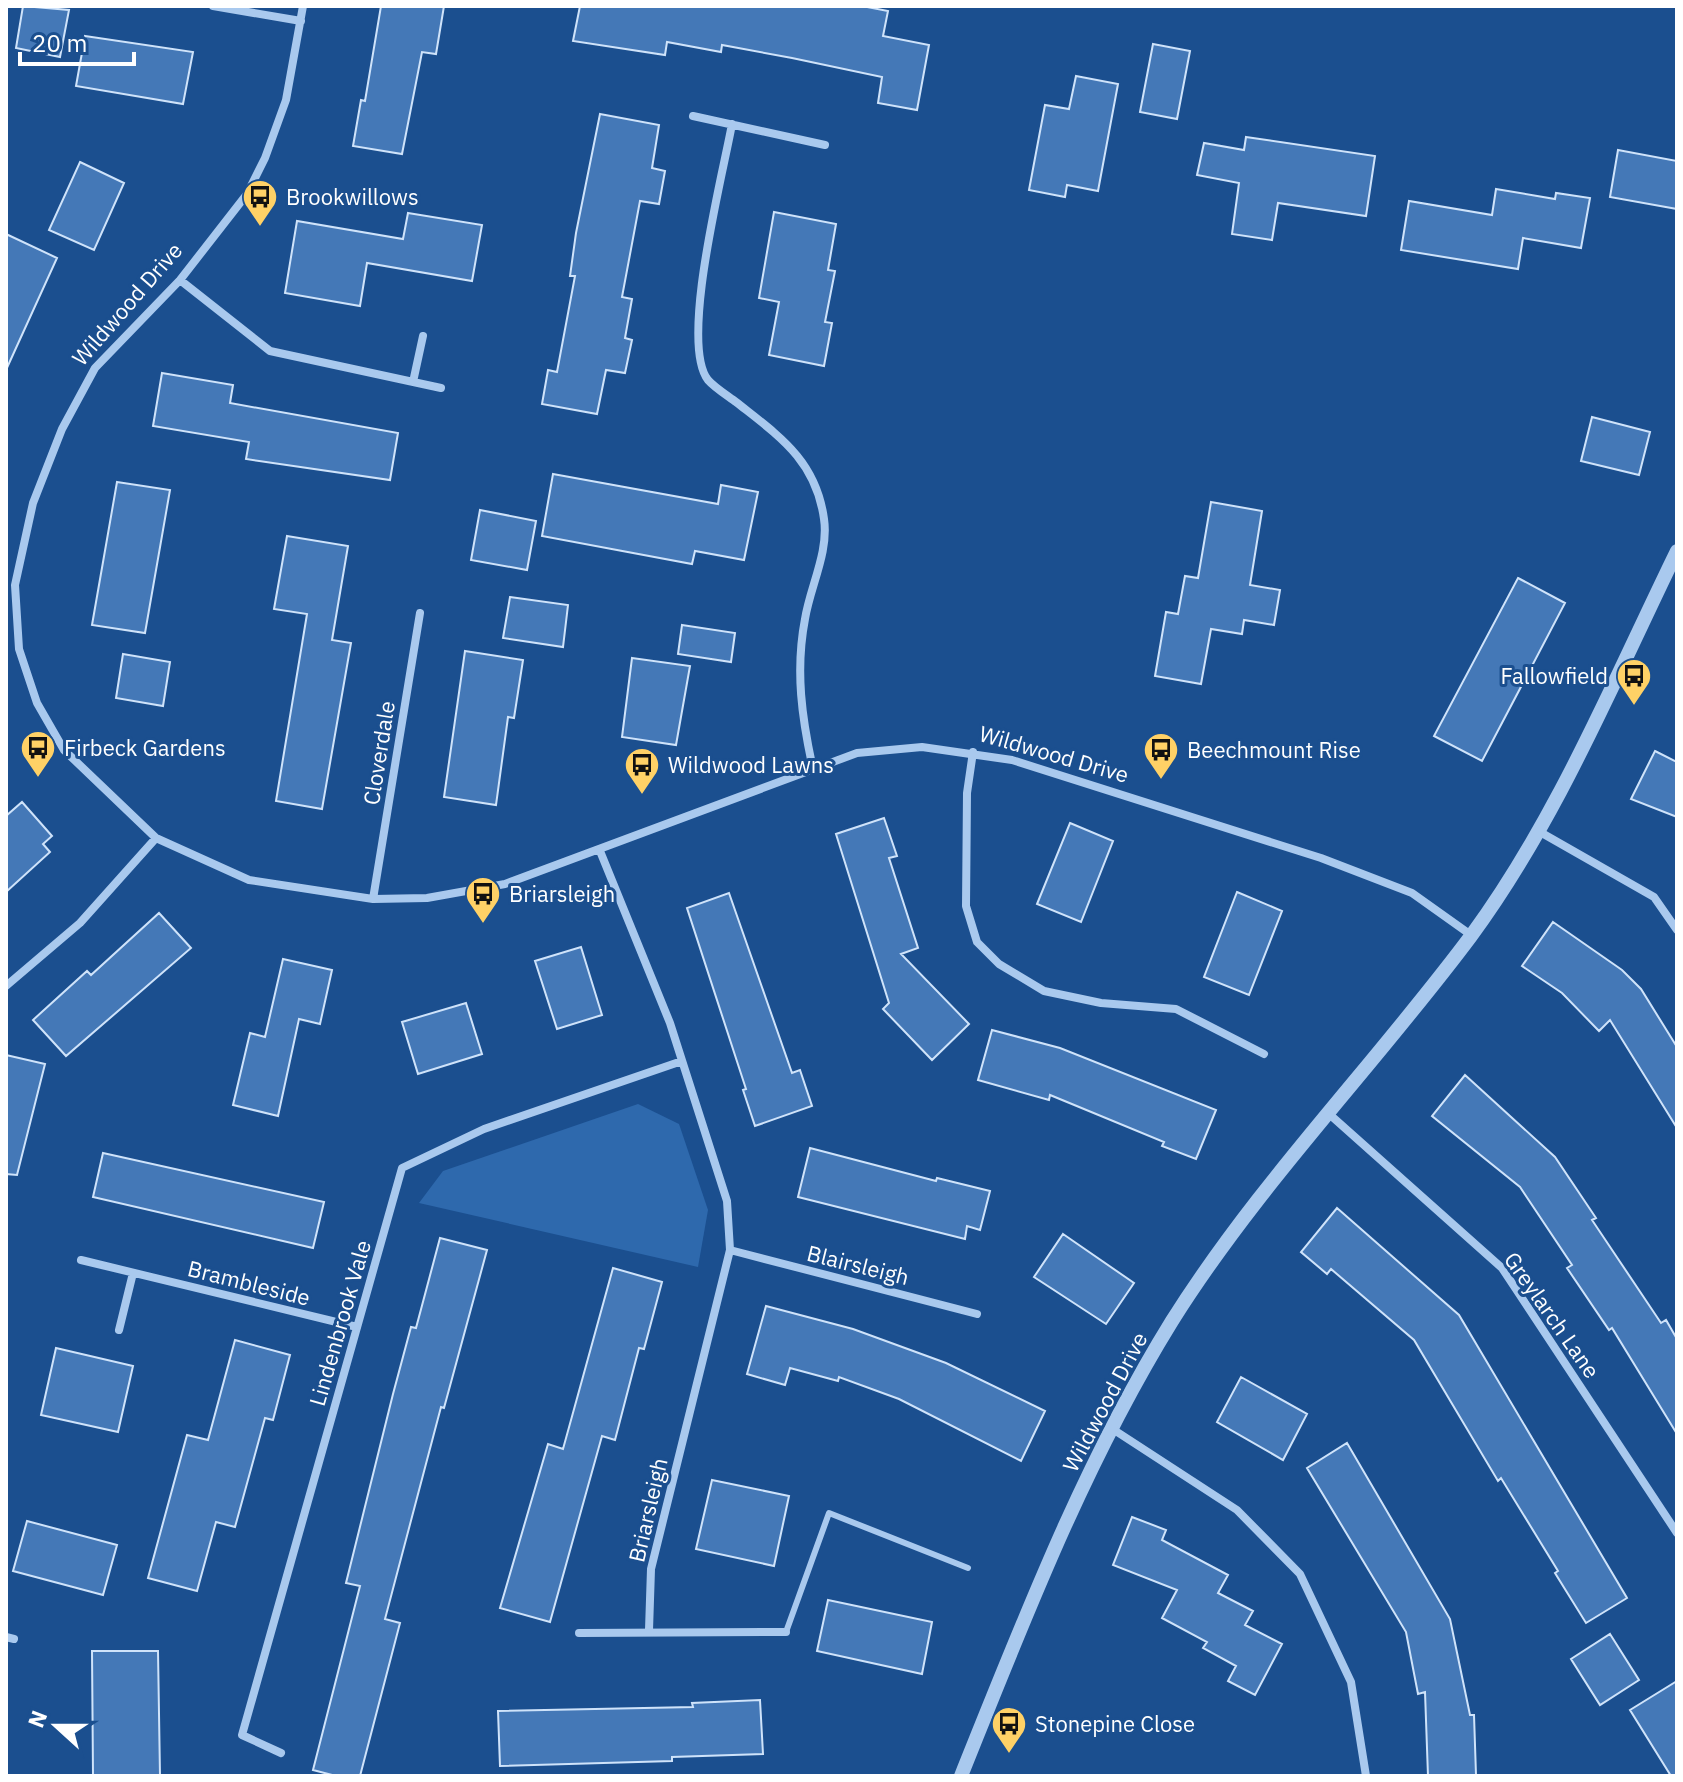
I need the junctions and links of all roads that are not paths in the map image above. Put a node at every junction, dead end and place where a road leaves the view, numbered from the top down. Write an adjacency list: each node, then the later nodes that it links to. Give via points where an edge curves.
1 (213, 6): 3 (street)
2 (303, 6): 3 (street, Wildwood Drive)
3 (301, 21): 7 (street, Wildwood Drive, via 286,100 265,158 247,194)
4 (693, 116): 5 (street)
5 (732, 124): 6 (street); 15 (street, via 696,322 699,357 707,379 793,446 816,484 825,521 800,668 800,710)
6 (825, 145)
7 (180, 280): 9 (street, via 270,351); 12 (street, Wildwood Drive, via 95,368 33,503)
8 (423, 336): 9 (street)
9 (413, 382): 10 (street)
10 (441, 388)
11 (1677, 551): 16 (street, Wildwood Drive)
12 (11, 585): 17 (street, Wildwood Drive, via 19,649 37,703 64,750)
13 (420, 613): 19 (street, Cloverdale)
14 (973, 752): 15 (street, Wildwood Drive, via 922,747 857,753); 21 (street, Wildwood Drive, via 1321,858 1412,893); 23 (street, via 967,793 966,906 977,942 999,964 1044,991 1101,1003 1176,1009)
15 (813, 769): 18 (street, Wildwood Drive)
16 (1540, 832): 20 (street, via 1654,897); 21 (street, Wildwood Drive)
17 (156, 838): 19 (street, Wildwood Drive, via 249,880); 22 (street, via 80,923)
18 (600, 851): 19 (street, Wildwood Drive, via 505,884 427,898); 24 (street, Briarsleigh)
19 (373, 899)
20 (1677, 930)
21 (1471, 935): 25 (street, Wildwood Drive)
22 (6, 986)
23 (1264, 1054)
24 (682, 1061): 26 (street, Briarsleigh, via 727,1201); 30 (street, Lindenbrook Vale, via 484,1129 402,1168)
25 (1328, 1113): 32 (street, Wildwood Drive, via 1173,1320); 33 (street, Greylarch Lane, via 1502,1268)
26 (730, 1250): 29 (street, Blairsleigh); 35 (street, Briarsleigh, via 651,1569)
27 (81, 1260): 28 (street, Brambleside)
28 (133, 1273): 30 (street, Brambleside); 31 (street)
29 (977, 1314)
30 (357, 1327): 38 (street, Lindenbrook Vale, via 242,1735)
31 (119, 1330)
32 (1111, 1428): 39 (street, Wildwood Drive); 40 (street, via 1237,1510 1300,1574 1351,1682)
33 (1677, 1533)
34 (968, 1568): 36 (lane, via 829,1513)
35 (649, 1630): 36 (street); 37 (street)
36 (786, 1632)
37 (579, 1633)
38 (281, 1753)
39 (961, 1776)
40 (1366, 1776)

